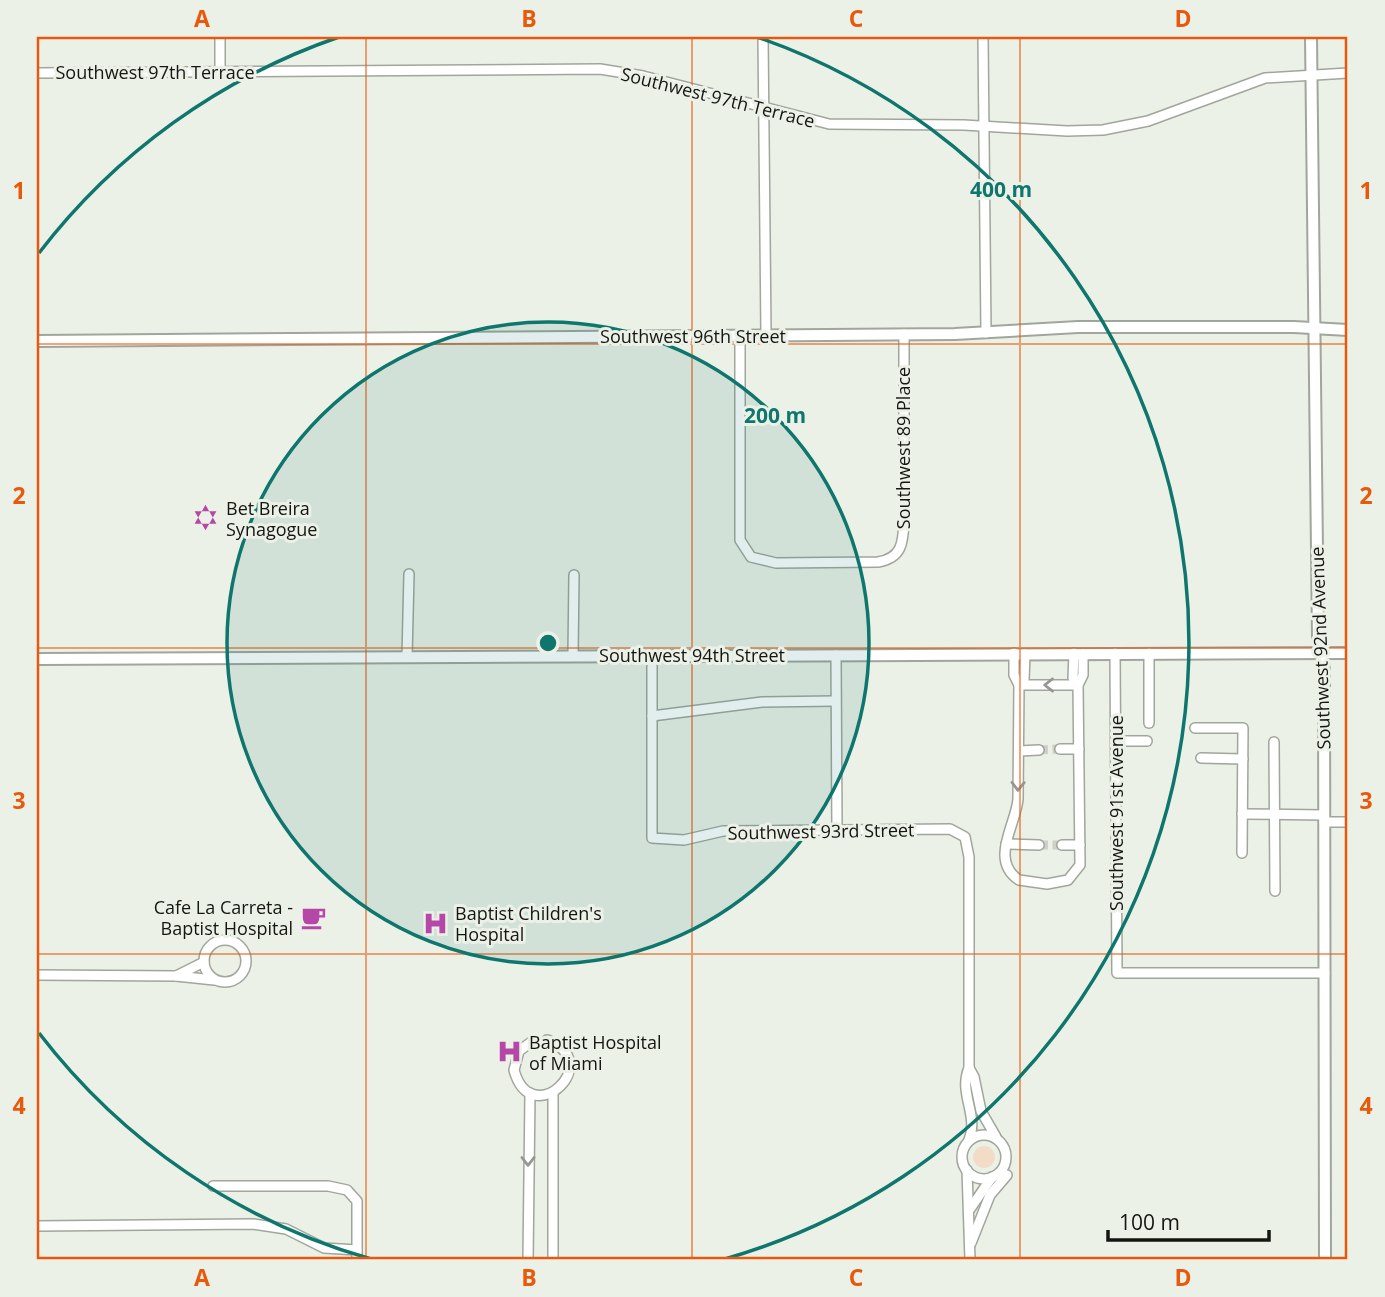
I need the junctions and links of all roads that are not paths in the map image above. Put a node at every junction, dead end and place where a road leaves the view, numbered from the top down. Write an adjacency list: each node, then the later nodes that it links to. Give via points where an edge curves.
1 (220, 37): 5 (street)
2 (763, 37): 9 (street)
3 (983, 37): 10 (street)
4 (1311, 37): 7 (street, Southwest 92nd Avenue)
5 (220, 72): 6 (street, Southwest 97th Terrace); 9 (street, Southwest 97th Terrace, via 600,69)
6 (37, 73)
7 (1311, 73): 8 (street, Southwest 97th Terrace); 10 (street, Southwest 97th Terrace, via 1258,80 1120,128 1048,131); 11 (street, Southwest 92nd Avenue)
8 (1348, 73)
9 (764, 105): 10 (street, Southwest 97th Terrace, via 829,124); 16 (street)
10 (984, 126): 13 (street)
11 (1314, 330): 12 (street, Southwest 96th Street); 13 (street, Southwest 96th Street, via 1090,327); 23 (street, Southwest 92nd Avenue)
12 (1348, 330)
13 (986, 332): 14 (street, Southwest 96th Street)
14 (904, 334): 15 (street, Southwest 89 Place, via 901,550 893,558 871,562 776,563 747,554 740,534); 16 (street, Southwest 96th Street)
15 (740, 335): 16 (street, Southwest 96th Street); 17 (street, Southwest 96th Street)
16 (766, 335)
17 (37, 341)
18 (409, 574): 29 (street)
19 (575, 575): 28 (street)
20 (1019, 653): 26 (street, Southwest 94th Street); 27 (street, Southwest 94th Street); 31 (street, via 1014,675)
21 (1115, 653): 22 (street, Southwest 94th Street); 27 (street, Southwest 94th Street); 37 (street, Southwest 91st Avenue)
22 (1149, 653): 23 (street, Southwest 94th Street); 35 (street)
23 (1320, 653): 24 (street, Southwest 94th Street); 48 (street, Southwest 92nd Avenue, via 1324,670)
24 (1348, 653)
25 (652, 654): 26 (street, Southwest 94th Street); 28 (street, Southwest 94th Street); 34 (street)
26 (836, 654): 33 (street)
27 (1079, 654): 32 (street, via 1073,678)
28 (573, 656): 29 (street, Southwest 94th Street)
29 (408, 657): 30 (street, Southwest 94th Street)
30 (37, 659)
31 (1019, 685): 32 (street, one-way to 31); 43 (street)
32 (1078, 685): 41 (street)
33 (835, 701): 34 (street, via 755,702); 50 (street)
34 (652, 716): 50 (street, Southwest 93rd Street, via 652,838 684,840 723,831)
35 (1149, 723)
36 (1195, 728): 45 (street, via 1243,728)
37 (1116, 741): 38 (street); 58 (street, Southwest 91st Avenue, via 1117,973)
38 (1147, 741)
39 (1274, 742): 47 (street)
40 (1060, 749): 41 (street)
41 (1079, 749): 54 (street)
42 (1039, 750): 43 (street)
43 (1019, 751): 51 (street, one-way to 51, via 1017,815)
44 (1201, 758): 45 (street)
45 (1243, 759): 46 (street)
46 (1242, 814): 47 (street); 55 (street)
47 (1275, 815): 48 (street); 56 (street)
48 (1324, 819): 49 (street); 58 (street, Southwest 92nd Avenue)
49 (1348, 822)
50 (837, 831): 64 (street, Southwest 93rd Street, via 950,829 961,833 968,850)
51 (1006, 844): 52 (street); 54 (street, via 1006,863 1015,877 1047,884 1076,874)
52 (1039, 845)
53 (1062, 845): 54 (street)
54 (1080, 845)
55 (1242, 853)
56 (1275, 891)
57 (204, 962): 60 (street); 61 (street); 61 (street, via 207,950 218,942 231,942 242,949 246,962 241,975 228,982)
58 (1325, 973): 80 (street, Southwest 92nd Avenue)
59 (37, 975): 60 (street)
60 (176, 976): 61 (street)
61 (214, 980)
62 (547, 1040): 66 (street, via 562,1049 570,1065 566,1082)
63 (534, 1041): 65 (street, via 519,1051 514,1070)
64 (969, 1068): 67 (street, via 981,1111); 68 (street, via 965,1085 974,1124)
65 (530, 1093): 66 (street); 77 (street, one-way to 77)
66 (552, 1093): 78 (street)
67 (997, 1138): 68 (street, via 982,1135); 71 (street, via 1006,1158 1003,1168)
68 (969, 1140): 69 (street, via 962,1153)
69 (967, 1170): 71 (street, via 981,1178); 73 (street)
70 (1007, 1175): 75 (street, via 990,1195)
71 (992, 1177): 73 (street)
72 (213, 1186): 76 (street, via 334,1186 347,1190 357,1201)
73 (970, 1209): 75 (street)
74 (37, 1226): 76 (street, via 253,1224 286,1228 324,1248)
75 (970, 1244): 79 (street)
76 (357, 1255)
77 (528, 1260)
78 (553, 1260)
79 (970, 1260)
80 (1325, 1260)

